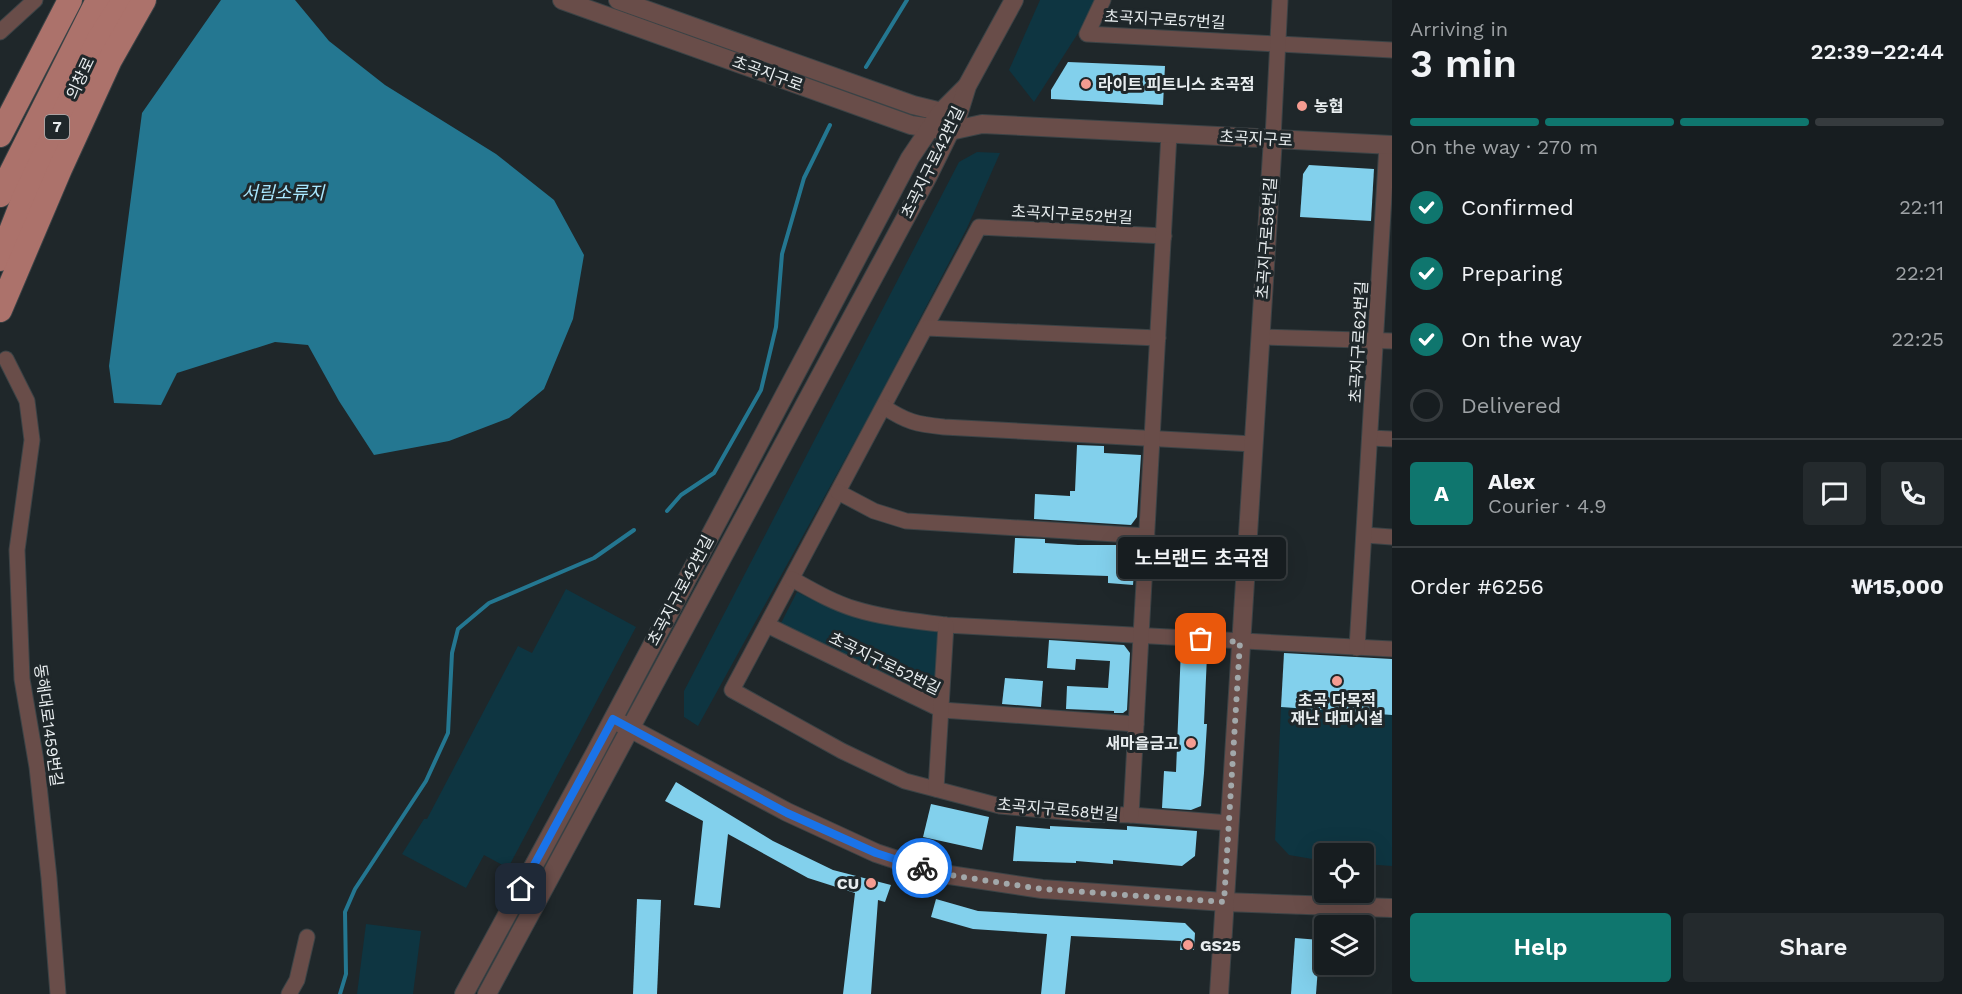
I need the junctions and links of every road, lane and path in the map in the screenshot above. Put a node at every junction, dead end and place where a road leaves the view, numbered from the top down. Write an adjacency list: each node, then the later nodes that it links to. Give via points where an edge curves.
1 (35, 0): 11 (street)
2 (70, 0): 17 (main road)
3 (98, 0): 20 (main road, 의창로 / 7)
4 (124, 0): 25 (main road, 의창로 / 7, via 98,41 24,198)
5 (144, 0): 26 (main road, via 110,60)
6 (562, 0): 15 (street, 초곡지구로, via 911,125)
7 (618, 0): 14 (street, 초곡지구로)
8 (1014, 0): 14 (street, 초곡지구로42번길)
9 (1103, 0): 12 (street, 초곡지구로57번길, via 1087,34)
10 (1280, 0): 12 (street)
11 (0, 32)
12 (1278, 43): 13 (street, 초곡지구로57번길); 18 (street)
13 (1392, 50)
14 (949, 120): 15 (street, 초곡지구로); 16 (street, 초곡지구로, via 977,125); 23 (street, 초곡지구로42번길)
15 (930, 128): 21 (street, 초곡지구로42번길)
16 (1169, 134): 18 (street, 초곡지구로); 22 (street)
17 (0, 135)
18 (1273, 138): 19 (street, 초곡지구로); 28 (street, 초곡지구로58번길)
19 (1389, 145): 24 (street, 초곡지구로62번길)
20 (0, 195)
21 (871, 232): 23 (street); 50 (street, 초곡지구로42번길)
22 (1164, 236): 27 (street, 초곡지구로52번길, via 979,227); 29 (street)
23 (892, 242): 52 (street, 초곡지구로42번길)
24 (1387, 249): 30 (street, 초곡지구로62번길)
25 (0, 259)
26 (0, 310)
27 (926, 328): 29 (street); 33 (street)
28 (1260, 337): 30 (street); 37 (street, 초곡지구로58번길)
29 (1158, 338): 35 (street)
30 (1376, 340): 31 (street); 34 (street, 초곡지구로62번길)
31 (1392, 341)
32 (6, 359): 59 (street, 동해대로1459번길, via 27,401 32,440 17,550 22,678 50,878)
33 (884, 406): 35 (street, via 905,420 924,425); 38 (street)
34 (1371, 438): 36 (street); 39 (street, 초곡지구로62번길)
35 (1152, 439): 37 (street); 40 (street)
36 (1392, 439)
37 (1253, 444): 46 (street, 초곡지구로58번길)
38 (838, 492): 40 (street, via 874,511 906,520); 42 (street)
39 (1365, 535): 41 (street); 47 (street, 초곡지구로62번길)
40 (1147, 536): 45 (street)
41 (1392, 537)
42 (792, 579): 43 (street); 44 (street, via 855,609)
43 (767, 625): 49 (street, 초곡지구로52번길); 53 (street, 초곡지구로58번길, via 732,690 842,751 905,781)
44 (946, 625): 45 (street); 49 (street)
45 (1141, 635): 46 (street); 51 (street)
46 (1240, 642): 47 (street); 55 (street, 초곡지구로58번길)
47 (1357, 648): 48 (street)
48 (1392, 649)
49 (942, 710): 51 (street, 초곡지구로52번길); 53 (street)
50 (613, 719): 52 (street); 61 (street, 초곡지구로42번길)
51 (1136, 724): 54 (street)
52 (631, 729): 56 (street, via 787,813 876,853 936,873 1042,889); 62 (street, 초곡지구로42번길)
53 (936, 789): 54 (street, 초곡지구로58번길, via 1000,806)
54 (1131, 815): 55 (street, 초곡지구로58번길)
55 (1229, 823): 56 (street, 초곡지구로58번길)
56 (1224, 902): 57 (street); 63 (street, 초곡지구로58번길)
57 (1392, 908)
58 (307, 936): 60 (street)
59 (58, 994)
60 (290, 994)
61 (464, 994)
62 (487, 994)
63 (1219, 994)

